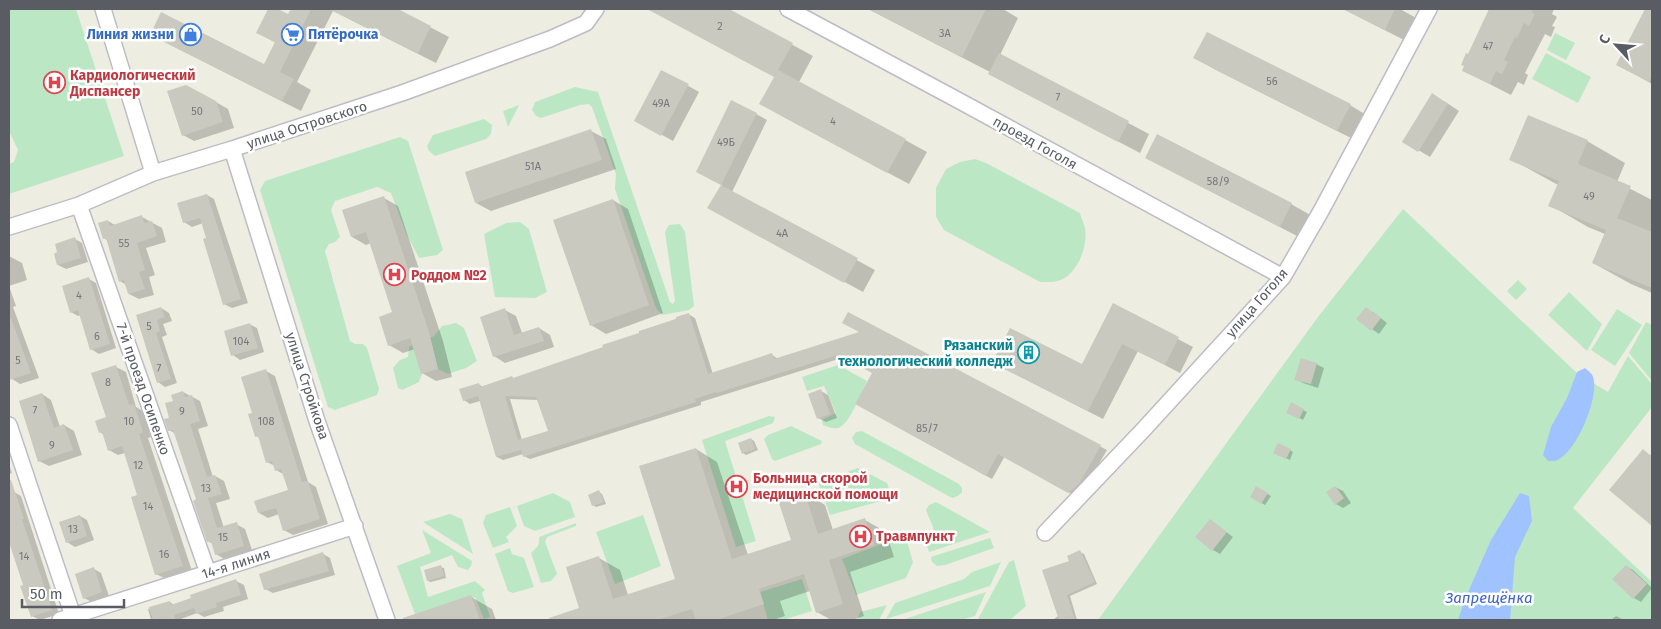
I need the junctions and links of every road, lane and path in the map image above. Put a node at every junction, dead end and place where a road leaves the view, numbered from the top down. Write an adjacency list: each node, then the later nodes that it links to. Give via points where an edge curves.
1 (103, 9): 6 (street)
2 (596, 9): 5 (street, улица Островского, via 586,23 550,39 402,93)
3 (788, 9): 9 (street, проезд Гоголя)
4 (1429, 9): 9 (street, улица Гоголя)
5 (232, 149): 6 (street, улица Островского); 11 (street, улица Стройкова, via 317,421)
6 (153, 173): 7 (street, улица Островского)
7 (78, 205): 8 (street, улица Островского); 13 (street, 7-й проезд Осипенко)
8 (9, 227)
9 (1283, 277): 12 (street, улица Гоголя)
10 (9, 425): 14 (street)
11 (355, 526): 13 (street, 14-я линия); 15 (street, улица Стройкова)
12 (1045, 533)
13 (208, 573): 14 (street, 14-я линия)
14 (66, 618)
15 (387, 620)

